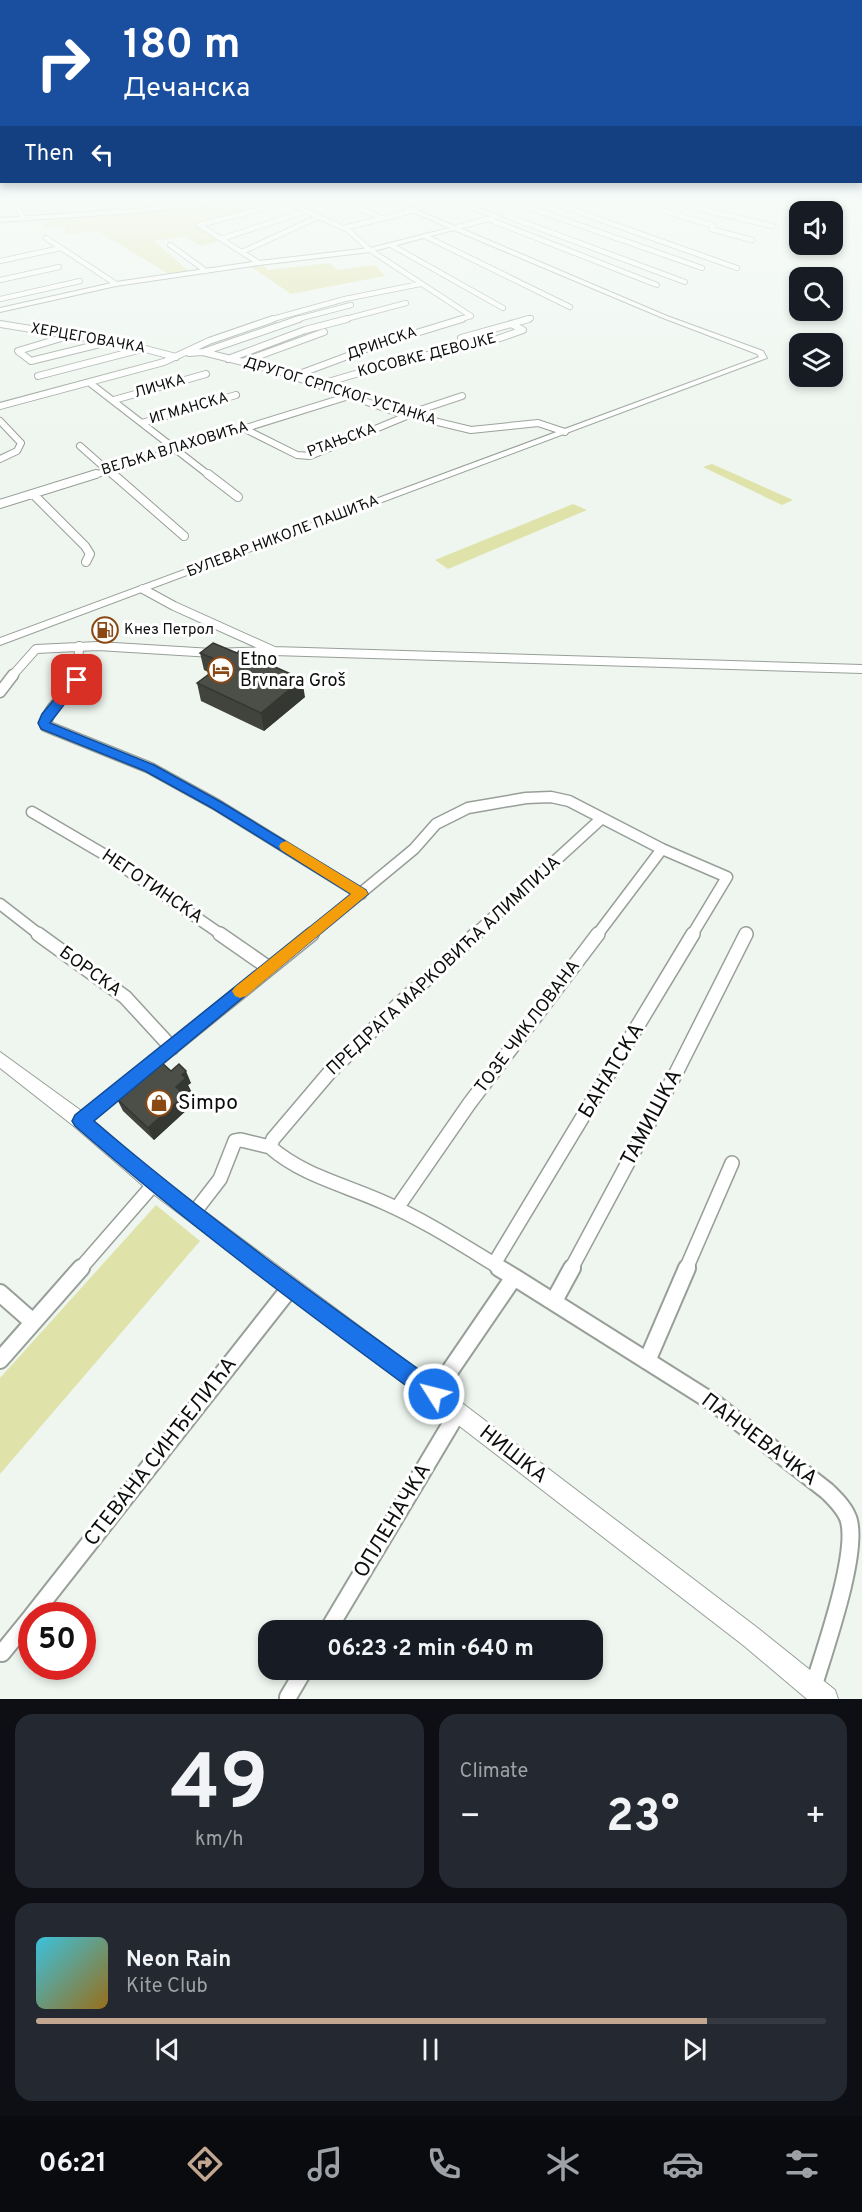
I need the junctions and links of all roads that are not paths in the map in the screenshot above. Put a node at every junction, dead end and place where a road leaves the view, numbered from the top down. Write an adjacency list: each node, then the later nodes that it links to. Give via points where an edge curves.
1 (107, 278): 11 (street)
2 (156, 278): 11 (street)
3 (412, 278): 12 (street)
4 (451, 278): 19 (street)
5 (510, 278): 20 (street)
6 (576, 278): 50 (street, БУЛЕВАР НИКОЛЕ ПАШИЋА, via 763,355 760,360)
7 (640, 278): 13 (street)
8 (675, 278): 10 (street)
9 (80, 281): 15 (street)
10 (685, 282)
11 (116, 284): 18 (street)
12 (420, 284): 30 (street, via 278,317); 36 (street, ДРИНСКА, via 471,316)
13 (657, 285)
14 (389, 295): 29 (street, via 294,320)
15 (0, 300): 18 (street)
16 (406, 303): 32 (street, via 305,330)
17 (417, 306): 33 (street, via 326,331)
18 (14, 307): 21 (street)
19 (503, 308)
20 (570, 308)
21 (0, 310)
22 (531, 318): 24 (street, КОСОВКЕ ДЕВОЈКЕ)
23 (0, 324): 25 (street, ХЕРЦЕГОВАЧКА)
24 (511, 324): 26 (street, КОСОВКЕ ДЕВОЈКЕ); 38 (street, КОСОВКЕ ДЕВОЈКЕ, via 523,330)
25 (72, 334): 27 (street, ХЕРЦЕГОВАЧКА); 27 (street, via 18,350 31,361)
26 (461, 338)
27 (111, 341): 28 (street, ХЕРЦЕГОВАЧКА)
28 (145, 348): 31 (street, ХЕРЦЕГОВАЧКА); 35 (street)
29 (203, 352): 30 (street, ДРУГОГ СРПСКОГ УСТАНКА); 32 (street, ДРУГОГ СРПСКОГ УСТАНКА)
30 (186, 353): 31 (street)
31 (176, 357): 37 (street)
32 (228, 359): 33 (street, ДРУГОГ СРПСКОГ УСТАНКА)
33 (242, 362): 36 (street, ДРУГОГ СРПСКОГ УСТАНКА)
34 (206, 374): 42 (street, ЛИЧКА)
35 (38, 376)
36 (294, 376): 38 (street, ДРУГОГ СРПСКОГ УСТАНКА)
37 (90, 383): 42 (street); 43 (street)
38 (318, 385): 40 (street, ДРУГОГ СРПСКОГ УСТАНКА)
39 (236, 395): 48 (street, ИГМАНСКА)
40 (350, 396): 46 (street, ДРУГОГ СРПСКОГ УСТАНКА); 49 (street, ВЕЉКА ВЛАХОВИЋА)
41 (462, 396): 46 (street, РТАЊСКА)
42 (114, 400): 48 (street)
43 (9, 404): 44 (street); 45 (street)
44 (0, 405)
45 (0, 412)
46 (408, 415): 49 (street, РТАЊСКА, via 310,456 297,455); 50 (street, ДРУГОГ СРПСКОГ УСТАНКА, via 476,430 538,423)
47 (0, 420): 53 (street, via 21,443 17,451)
48 (142, 423): 52 (street)
49 (243, 428): 52 (street, ВЕЉКА ВЛАХОВИЋА)
50 (565, 432): 60 (street, БУЛЕВАР НИКОЛЕ ПАШИЋА)
51 (80, 446): 54 (street)
52 (174, 449): 54 (street, ВЕЉКА ВЛАХОВИЋА); 56 (street)
53 (0, 459)
54 (108, 470): 55 (street, ВЕЉКА ВЛАХОВИЋА); 58 (street)
55 (33, 494): 57 (street, ВЕЉКА ВЛАХОВИЋА); 59 (street, via 86,546 90,554)
56 (238, 497)
57 (0, 504)
58 (184, 536)
59 (86, 562)
60 (143, 589): 61 (street, БУЛЕВАР НИКОЛЕ ПАШИЋА); 63 (street)
61 (0, 642)
62 (79, 646): 63 (street, via 213,653); 65 (street, via 32,651); 69 (street, via 77,680 46,717 46,726 150,768)
63 (274, 651): 64 (street)
64 (862, 669)
65 (0, 692)
66 (32, 812): 72 (street, НЕГОТИНСКА, via 107,856)
67 (602, 818): 68 (street); 69 (street, via 551,796 468,808 436,824 414,849); 76 (street, ПРЕДРАГА МАРКОВИЋА АЛИМПИЈА, via 329,1073 273,1139)
68 (662, 849): 79 (street, ТОЗЕ ЧИКЛОВАНА, via 469,1104); 81 (street, БАНАТСКА, via 727,877)
69 (361, 894): 72 (street)
70 (0, 904): 73 (street, БОРСКА, via 125,997)
71 (746, 933): 85 (street, ТАМИШКА)
72 (269, 968): 73 (street)
73 (171, 1048): 75 (street)
74 (0, 1059): 75 (street, НИШКА)
75 (81, 1121): 78 (street, НИШКА)
76 (270, 1148): 79 (street, via 295,1165); 80 (street, via 235,1141 220,1179)
77 (732, 1163): 88 (street)
78 (154, 1184): 80 (street, НИШКА); 86 (street)
79 (397, 1208): 81 (street)
80 (193, 1214): 83 (street, НИШКА)
81 (494, 1264): 82 (street)
82 (514, 1277): 85 (street, ПАНЧЕВАЧКА); 89 (street)
83 (290, 1288): 89 (street, НИШКА); 91 (street, СТЕВАНА СИНЂЕЛИЋА)
84 (0, 1293): 86 (street)
85 (555, 1301): 88 (street, ПАНЧЕВАЧКА)
86 (33, 1322): 87 (street)
87 (0, 1360)
88 (647, 1360): 96 (street, ПАНЧЕВАЧКА, via 737,1419 827,1491 847,1515 850,1542)
89 (434, 1394): 90 (street, НИШКА)
90 (458, 1412): 92 (street, ОПЛЕНАЧКА); 96 (street, НИШКА, via 751,1637)
91 (43, 1602)
92 (334, 1620)
93 (18, 1633): 94 (street, СТЕВАНА СИНЂЕЛИЋА)
94 (2, 1653)
95 (298, 1680): 97 (street)
96 (819, 1694)
97 (288, 1697)

